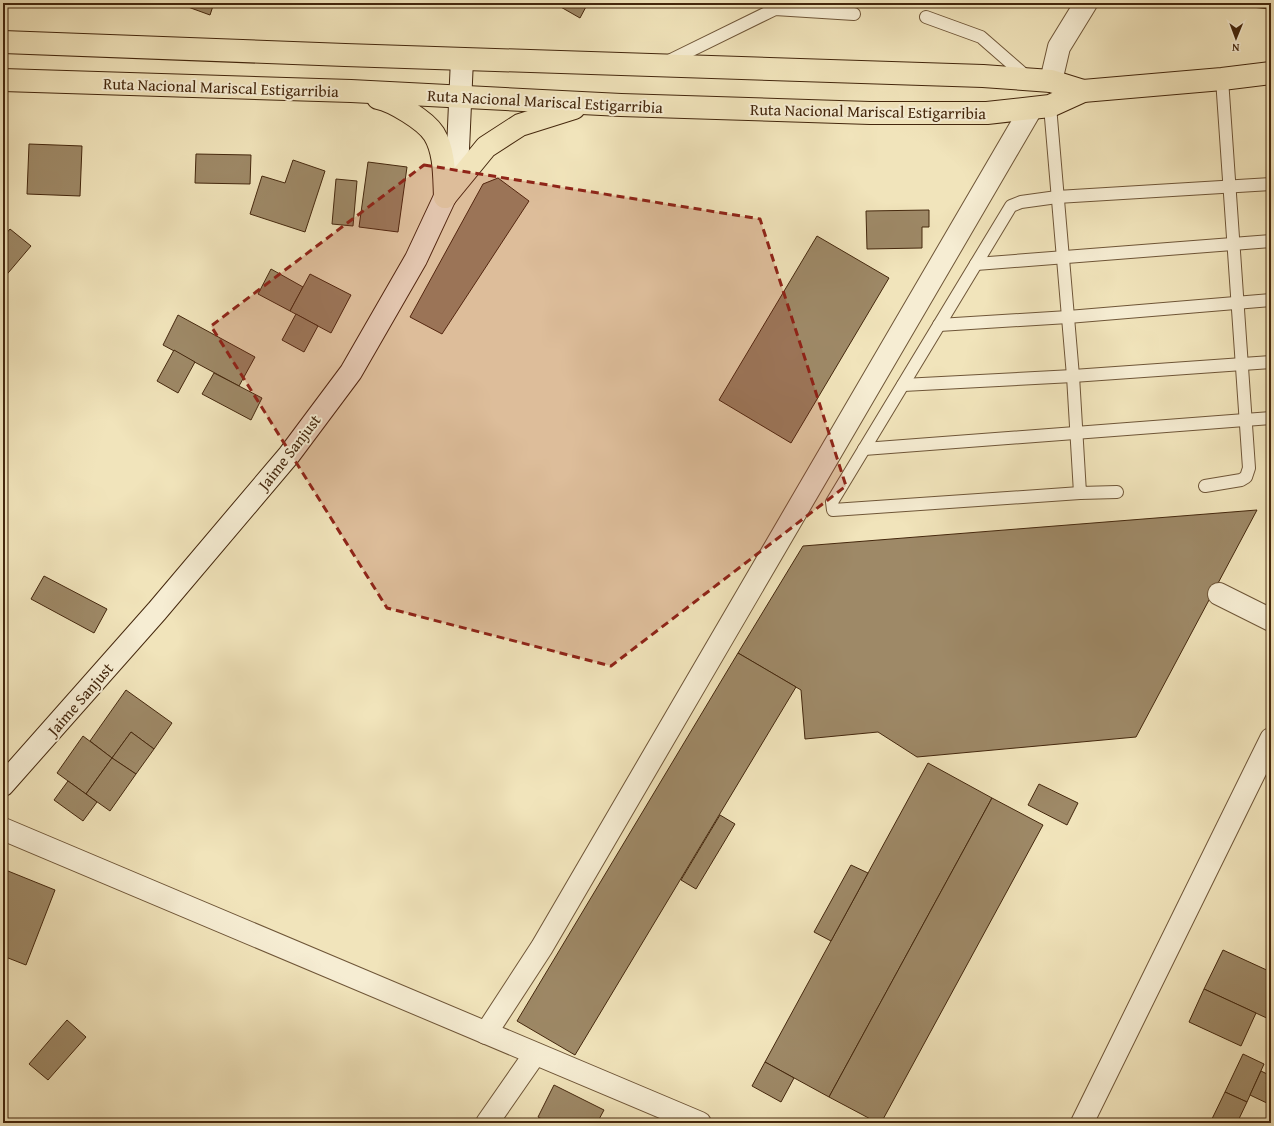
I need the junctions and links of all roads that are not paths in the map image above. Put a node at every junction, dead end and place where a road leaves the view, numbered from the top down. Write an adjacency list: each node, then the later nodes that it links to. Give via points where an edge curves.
1 (1086, 3): 11 (street, via 1059,47)
2 (854, 14): 6 (lane, via 775,9)
3 (926, 17): 8 (lane, via 981,36)
4 (3, 42): 5 (main road, Ruta Nacional Mariscal Estigarribia)
5 (462, 59): 6 (main road, Ruta Nacional Mariscal Estigarribia); 14 (street, Jaime Sanjust)
6 (659, 66): 8 (main road, Ruta Nacional Mariscal Estigarribia)
7 (1271, 73): 9 (main road, Ruta Nacional Mariscal Estigarribia)
8 (1028, 79): 11 (main road, Ruta Nacional Mariscal Estigarribia)
9 (1222, 79): 13 (main road, Ruta Nacional Mariscal Estigarribia); 18 (lane)
10 (3, 80): 12 (main road, Ruta Nacional Mariscal Estigarribia)
11 (1051, 81): 13 (main road, Ruta Nacional Mariscal Estigarribia)
12 (351, 91): 14 (main road, Ruta Nacional Mariscal Estigarribia); 19 (main road, via 389,100 415,116 434,133 442,159)
13 (1083, 91): 16 (main road, Ruta Nacional Mariscal Estigarribia)
14 (461, 98): 15 (main road, Ruta Nacional Mariscal Estigarribia); 19 (street, Jaime Sanjust, via 458,148)
15 (622, 105): 16 (main road, Ruta Nacional Mariscal Estigarribia, via 870,113 987,113); 19 (main road, via 582,106 520,125 486,147)
16 (1041, 107): 20 (lane); 45 (street, via 542,947)
17 (1271, 184): 18 (lane)
18 (1229, 187): 20 (lane); 22 (lane)
19 (445, 197): 43 (street, Jaime Sanjust, via 416,259 350,372 289,455 157,611)
20 (1057, 197): 23 (lane); 24 (lane, via 1021,202 1011,206)
21 (1271, 241): 22 (lane)
22 (1233, 244): 23 (lane); 26 (lane)
23 (1062, 258): 24 (lane); 27 (lane)
24 (976, 264): 28 (lane)
25 (1271, 300): 26 (lane)
26 (1238, 303): 27 (lane); 30 (lane)
27 (1068, 317): 28 (lane); 31 (lane)
28 (939, 324): 32 (lane)
29 (1271, 362): 30 (lane)
30 (1242, 364): 31 (lane); 34 (lane)
31 (1073, 376): 32 (lane); 35 (lane)
32 (903, 385): 36 (lane)
33 (1271, 418): 34 (lane)
34 (1246, 420): 35 (lane); 37 (lane, via 1249,468 1246,477)
35 (1077, 432): 36 (lane); 39 (lane)
36 (864, 449): 39 (lane, via 832,502 833,510)
37 (1205, 486)
38 (1117, 492): 39 (lane)
39 (1080, 493)
40 (1219, 594): 41 (street)
41 (1271, 620)
42 (1271, 739): 49 (street)
43 (3, 785)
44 (3, 829): 45 (street)
45 (486, 1033): 46 (street)
46 (536, 1054): 47 (street); 48 (street)
47 (487, 1123)
48 (700, 1123)
49 (1082, 1123)

